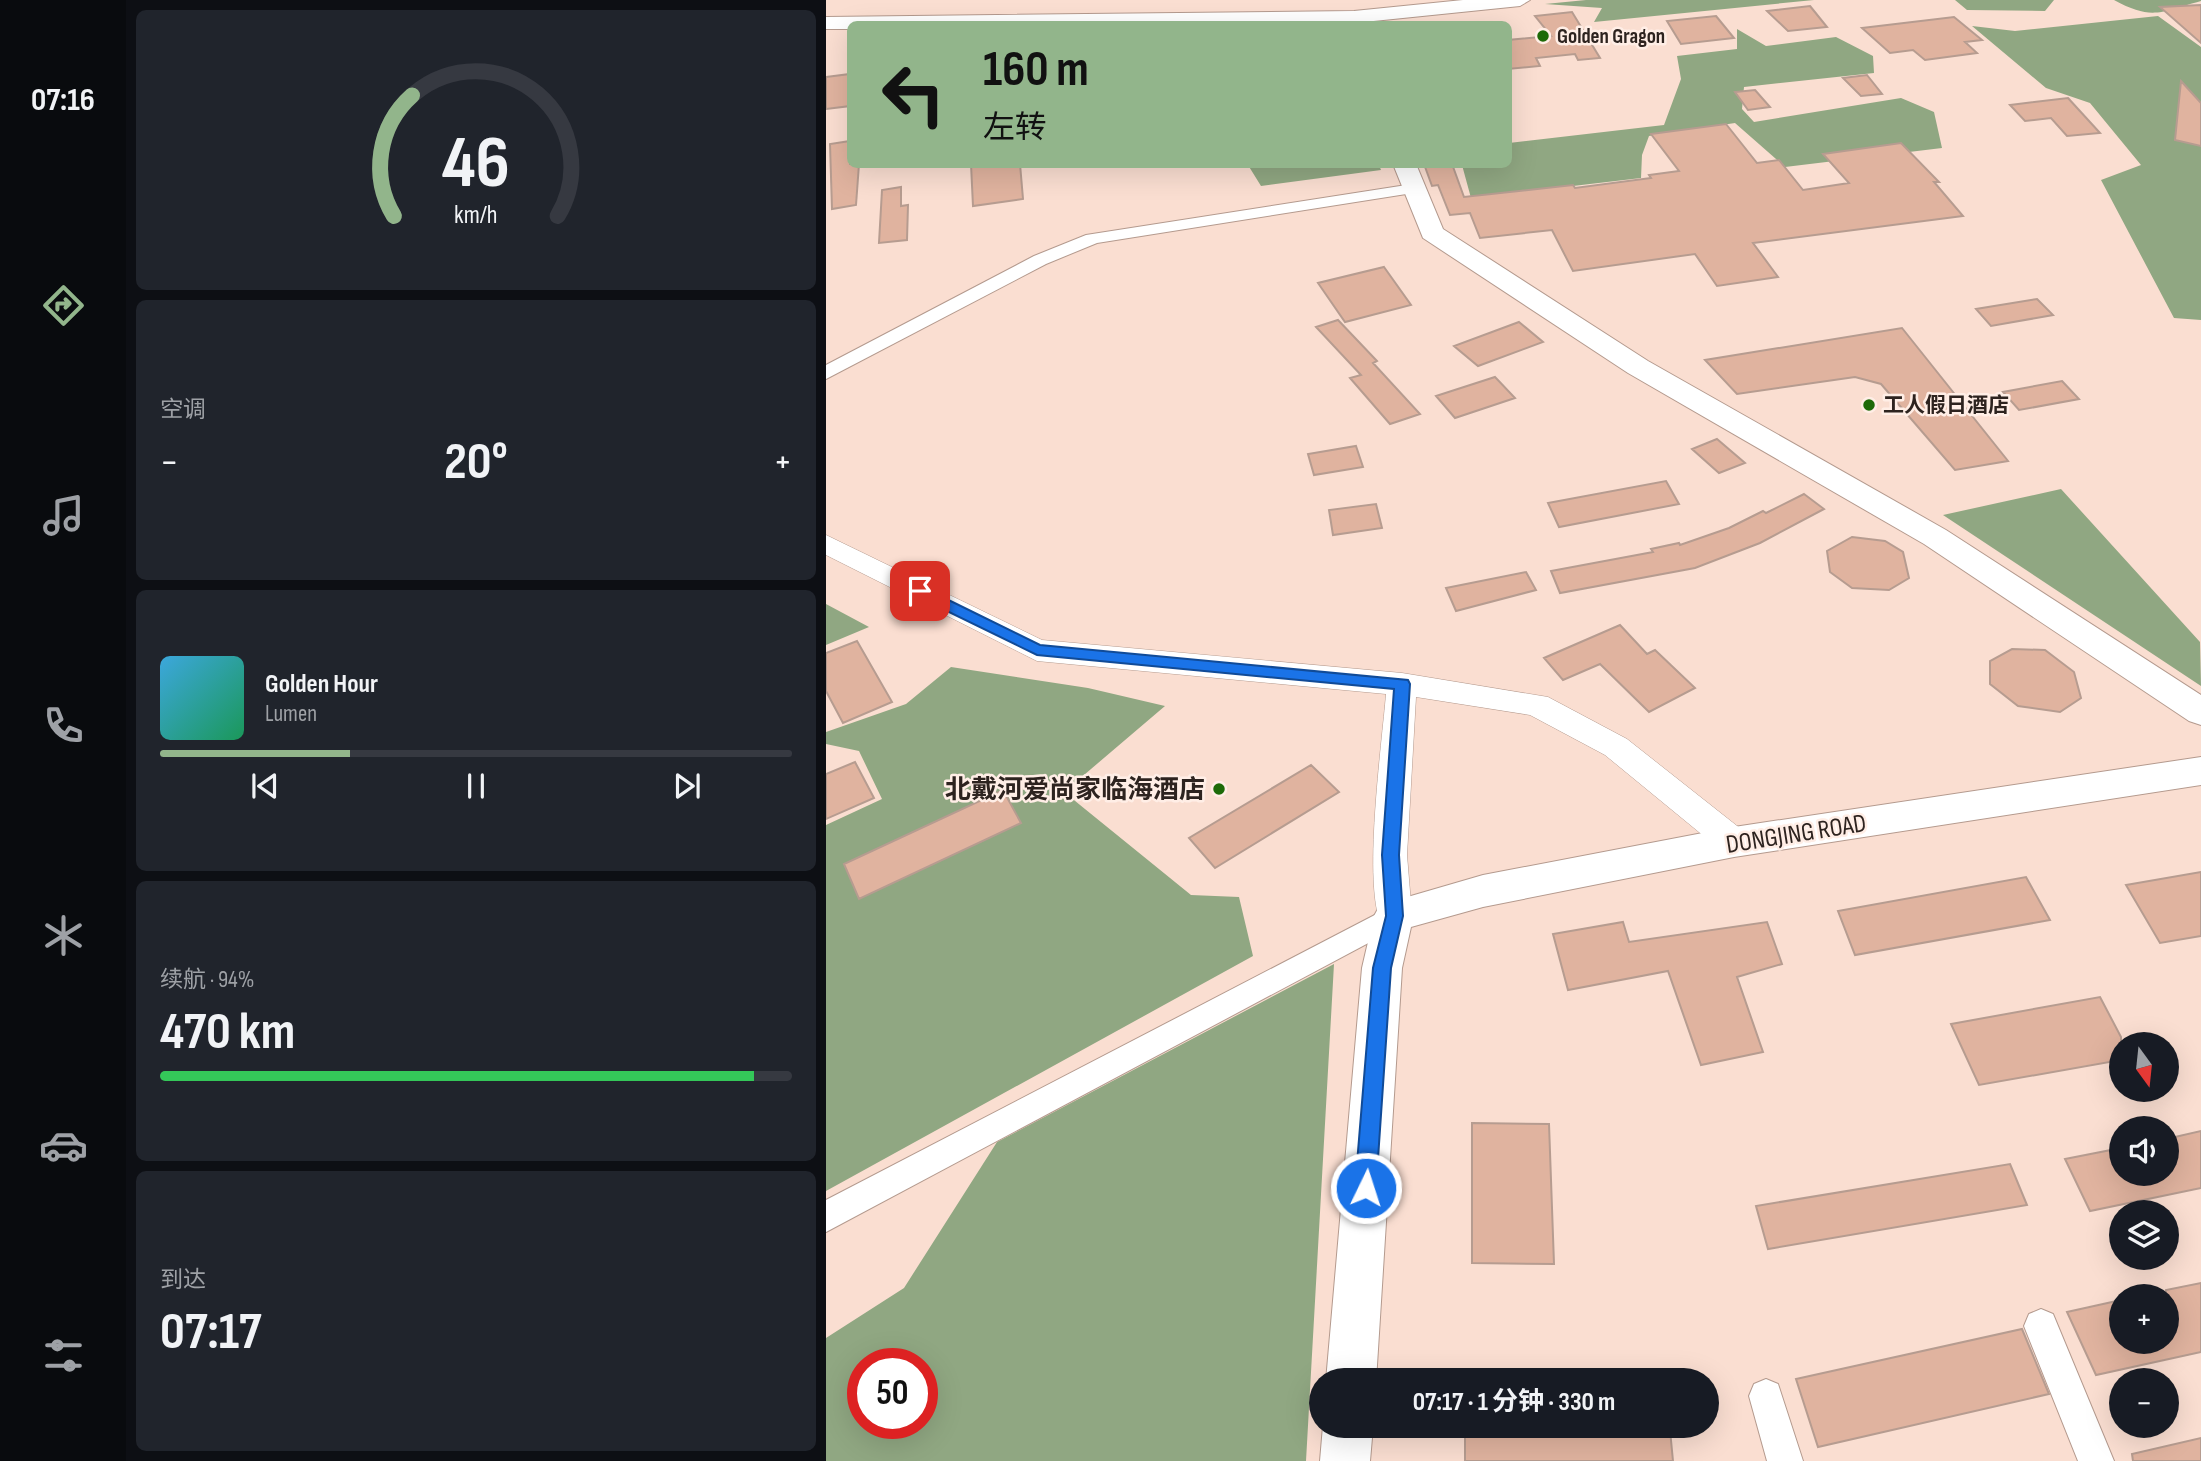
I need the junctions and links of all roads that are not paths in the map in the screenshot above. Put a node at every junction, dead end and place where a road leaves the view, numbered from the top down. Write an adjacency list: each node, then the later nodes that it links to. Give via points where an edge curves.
1 (1520, 0): 2 (main road)
2 (1355, 21)
3 (826, 23): 4 (main road)
4 (847, 23)
5 (1408, 177): 6 (street, via 1092,239 1040,260); 9 (main road, via 1432,233 1638,368 1936,537)
6 (826, 373)
7 (826, 544): 8 (street, via 1037,650)
8 (1402, 684): 11 (street, via 1537,705 1616,747); 12 (street, via 1391,855)
9 (2201, 712)
10 (2201, 771): 11 (main road, DONGJING ROAD)
11 (1734, 842): 12 (main road, DONGJING ROAD, via 1483,891)
12 (1395, 916): 13 (street); 15 (main road, via 1382,968)
13 (826, 1217)
14 (2040, 1326): 20 (street)
15 (1352, 1368)
16 (1766, 1396): 19 (street)
17 (1347, 1438): 18 (main road)
18 (1345, 1461)
19 (1785, 1461)
20 (2095, 1461)

